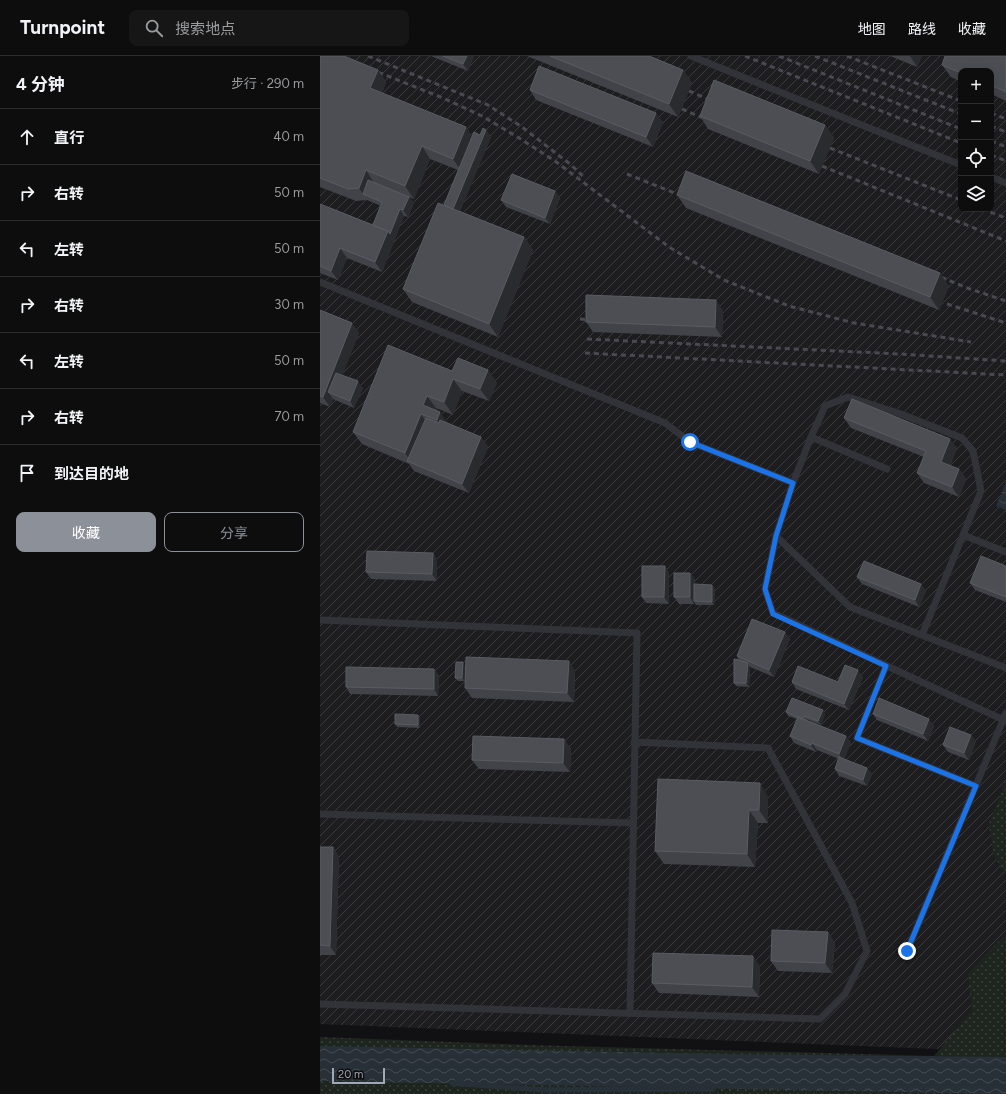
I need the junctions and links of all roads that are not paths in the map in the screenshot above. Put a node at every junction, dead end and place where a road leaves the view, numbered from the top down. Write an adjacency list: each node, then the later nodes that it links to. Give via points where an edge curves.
1 (691, 56): 2 (lane)
2 (958, 164)
3 (994, 178): 4 (lane)
4 (1006, 183)
5 (320, 282): 8 (lane, via 665,423 690,442)
6 (811, 436): 7 (lane); 8 (lane); 9 (lane, via 825,406 848,397 962,438 973,451 981,491)
7 (887, 469)
8 (793, 483): 10 (lane)
9 (962, 535): 11 (lane); 13 (lane)
10 (776, 536): 13 (lane, via 850,607); 14 (lane, via 765,589 773,614)
11 (1006, 552)
12 (320, 620): 17 (lane, via 637,633)
13 (922, 635): 15 (lane)
14 (886, 666): 16 (lane); 18 (lane, via 857,738)
15 (1006, 668)
16 (1005, 718): 18 (lane)
17 (634, 742): 20 (lane); 23 (lane, via 768,748 852,903 867,951 845,994 820,1019)
18 (976, 786): 21 (lane)
19 (320, 814): 20 (lane)
20 (633, 823): 23 (lane)
21 (907, 951)
22 (320, 1004): 23 (lane)
23 (630, 1013)

